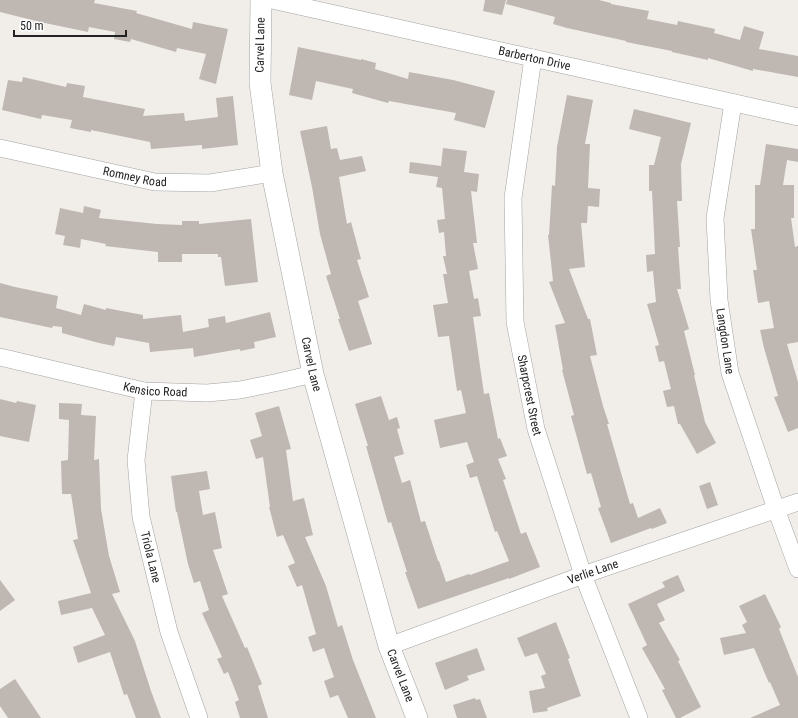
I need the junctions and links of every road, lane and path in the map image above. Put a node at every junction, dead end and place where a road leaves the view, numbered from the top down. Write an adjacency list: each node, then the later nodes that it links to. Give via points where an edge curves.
1 (261, 0): 7 (street, Carvel Lane, via 260,83)
2 (272, 0): 3 (street, Barberton Drive)
3 (533, 58): 4 (street, Barberton Drive); 14 (street, Sharpcrest Street, via 512,198 516,322 536,429)
4 (733, 103): 5 (street, Barberton Drive); 12 (street, Langdon Lane, via 715,218 719,300 730,373)
5 (798, 117)
6 (0, 148): 7 (street, Romney Road, via 155,182 210,183)
7 (272, 173): 9 (street, Carvel Lane)
8 (0, 357): 10 (street, Kensico Road)
9 (313, 374): 10 (street, Kensico Road, via 240,390 207,393); 15 (street, Carvel Lane)
10 (144, 391): 16 (street, Triola Lane, via 136,460 141,517 169,632)
11 (798, 502): 12 (street, Verlie Lane)
12 (776, 509): 13 (street, Langdon Lane); 14 (street, Verlie Lane)
13 (798, 569)
14 (583, 575): 15 (street, Verlie Lane); 18 (street, Sharpcrest Street)
15 (390, 646): 17 (street, Carvel Lane)
16 (199, 718)
17 (417, 718)
18 (639, 718)

